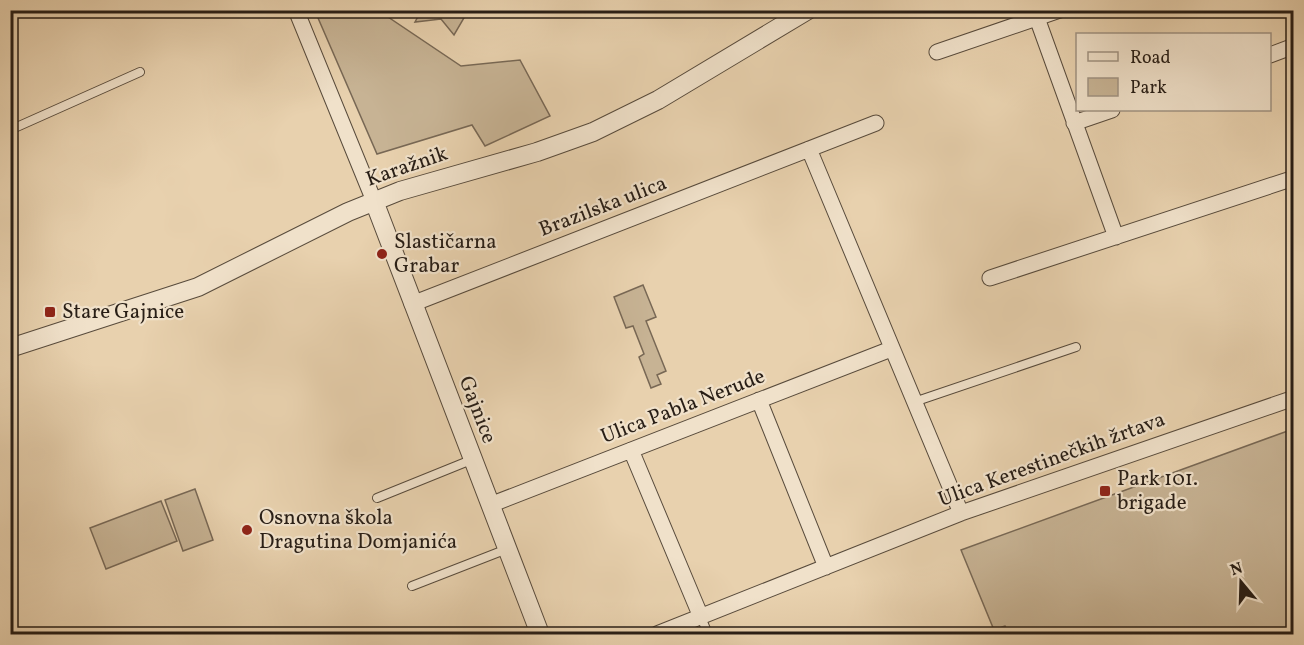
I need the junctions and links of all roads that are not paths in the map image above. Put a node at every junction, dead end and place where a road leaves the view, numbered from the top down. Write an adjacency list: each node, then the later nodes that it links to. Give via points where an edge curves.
1 (296, 10): 15 (street)
2 (808, 10): 15 (street, Karažnik, via 658,100 592,132)
3 (1060, 10): 4 (street)
4 (1036, 18): 6 (street); 11 (street)
5 (1293, 46): 7 (street)
6 (937, 52)
7 (1271, 54)
8 (140, 72): 12 (lane)
9 (1109, 111): 11 (street)
10 (876, 123): 13 (street, Brazilska ulica)
11 (1074, 123): 16 (street)
12 (10, 130)
13 (809, 149): 18 (street, Brazilska ulica); 21 (street)
14 (1293, 178): 16 (street)
15 (374, 201): 18 (street, Gajnice); 20 (street, Karažnik, via 198,287)
16 (1116, 237): 17 (street)
17 (990, 278)
18 (412, 304): 26 (street, Gajnice)
19 (1076, 347): 24 (lane)
20 (10, 348)
21 (891, 349): 23 (street, Ulica Pabla Nerude); 24 (street)
22 (1293, 398): 29 (street, Ulica Kerestinečkih žrtava)
23 (759, 400): 25 (street, Ulica Pabla Nerude); 31 (street)
24 (914, 402): 29 (street)
25 (631, 450): 28 (street, Ulica Pabla Nerude); 33 (street)
26 (471, 460): 27 (lane); 28 (street, Gajnice)
27 (378, 498)
28 (490, 505): 30 (street, Gajnice)
29 (961, 513): 31 (street, Ulica Kerestinečkih žrtava)
30 (507, 549): 32 (lane); 34 (street, Gajnice)
31 (826, 567): 33 (street, Ulica Kerestinečkih žrtava)
32 (412, 586)
33 (701, 617): 35 (street, Ulica Kerestinečkih žrtava); 36 (lane)
34 (540, 634)
35 (657, 634)
36 (708, 634)

